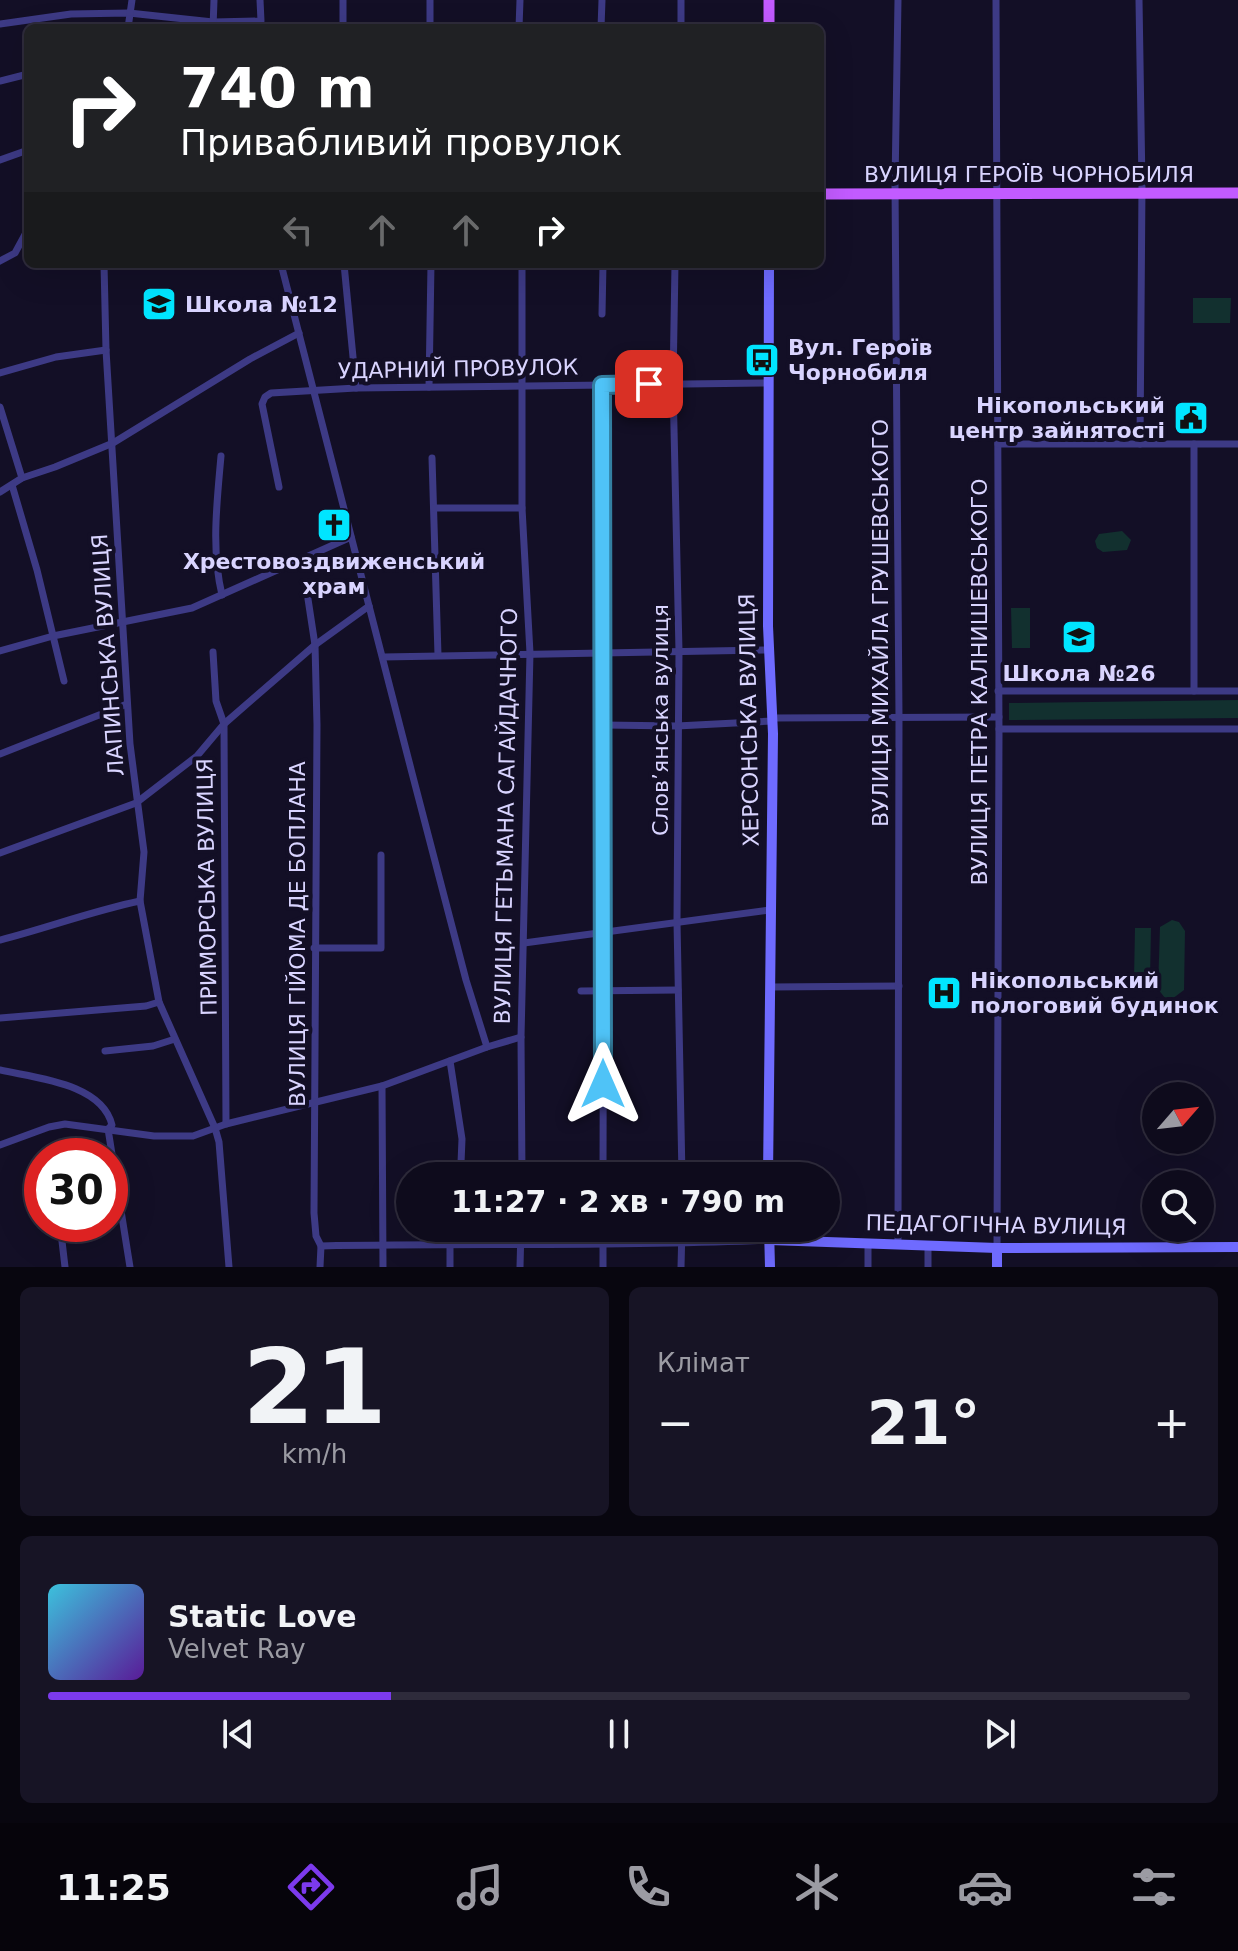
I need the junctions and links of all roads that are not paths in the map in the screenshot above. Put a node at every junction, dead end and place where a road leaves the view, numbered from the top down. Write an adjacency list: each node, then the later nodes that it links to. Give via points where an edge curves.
1 (132, 0): 13 (street)
2 (214, 0): 17 (street)
3 (260, 0): 18 (street, via 261,21)
4 (343, 0): 19 (street)
5 (430, 0): 20 (street)
6 (520, 0): 21 (street)
7 (602, 0): 22 (street)
8 (681, 0): 23 (street)
9 (769, 0): 24 (main road)
10 (898, 0): 32 (street, ВУЛИЦЯ МИХАЙЛА ГРУШЕВСЬКОГО)
11 (996, 0): 33 (street, ВУЛИЦЯ ПЕТРА КАЛНИШЕВСЬКОГО)
12 (1139, 0): 29 (street)
13 (129, 13): 14 (street); 15 (street); 16 (street)
14 (0, 24)
15 (128, 24)
16 (206, 24)
17 (213, 24)
18 (225, 24)
19 (343, 24)
20 (430, 24)
21 (519, 24)
22 (601, 24)
23 (681, 24)
24 (769, 24)
25 (24, 75): 26 (street)
26 (0, 81)
27 (24, 151): 28 (street)
28 (0, 160)
29 (1142, 193): 30 (main road, ВУЛИЦЯ ГЕРОЇВ ЧОРНОБИЛЯ); 33 (main road, ВУЛИЦЯ ГЕРОЇВ ЧОРНОБИЛЯ); 58 (street)
30 (1238, 193)
31 (824, 194): 32 (main road, ВУЛИЦЯ ГЕРОЇВ ЧОРНОБИЛЯ)
32 (895, 194): 33 (main road, ВУЛИЦЯ ГЕРОЇВ ЧОРНОБИЛЯ); 89 (street, ВУЛИЦЯ МИХАЙЛА ГРУШЕВСЬКОГО)
33 (996, 194): 57 (street, ВУЛИЦЯ ПЕТРА КАЛНИШЕВСЬКОГО)
34 (24, 236): 35 (street, via 15,253)
35 (0, 261)
36 (104, 268): 46 (street, ЛАПИНСЬКА ВУЛИЦЯ)
37 (282, 268): 45 (street)
38 (344, 268): 53 (street)
39 (431, 268): 52 (street)
40 (522, 268): 50 (street, ВУЛИЦЯ ГЕТЬМАНА САГАЙДАЧНОГО)
41 (603, 268): 44 (street)
42 (675, 268): 49 (street, Словʼянська вулиця)
43 (769, 268): 48 (main road, ХЕРСОНСЬКА ВУЛИЦЯ)
44 (602, 314)
45 (299, 333): 54 (street); 56 (street)
46 (106, 350): 47 (street); 56 (street, ЛАПИНСЬКА ВУЛИЦЯ)
47 (0, 373)
48 (768, 383): 49 (street, УДАРНИЙ ПРОВУЛОК); 76 (main road, ХЕРСОНСЬКА ВУЛИЦЯ)
49 (673, 384): 51 (street, УДАРНИЙ ПРОВУЛОК); 78 (street, Словʼянська вулиця)
50 (522, 385): 51 (street, УДАРНИЙ ПРОВУЛОК); 52 (street, УДАРНИЙ ПРОВУЛОК); 68 (street, ВУЛИЦЯ ГЕТЬМАНА САГАЙДАЧНОГО)
51 (602, 385): 81 (street)
52 (429, 387): 53 (street, УДАРНИЙ ПРОВУЛОК)
53 (356, 388): 54 (street, УДАРНИЙ ПРОВУЛОК)
54 (315, 390): 65 (street, via 271,393 262,404); 69 (street)
55 (0, 407): 63 (street)
56 (113, 443): 63 (street); 73 (street, ЛАПИНСЬКА ВУЛИЦЯ)
57 (998, 444): 58 (street); 85 (street, ВУЛИЦЯ ПЕТРА КАЛНИШЕВСЬКОГО)
58 (1140, 444): 59 (street)
59 (1194, 444): 60 (street); 86 (street)
60 (1238, 444)
61 (221, 456): 70 (street, via 215,537)
62 (432, 458): 67 (street)
63 (22, 478): 64 (street)
64 (12, 485): 66 (street); 74 (street)
65 (279, 487)
66 (0, 492)
67 (434, 508): 68 (street); 82 (street)
68 (522, 508): 80 (street, ВУЛИЦЯ ГЕТЬМАНА САГАЙДАЧНОГО)
69 (351, 537): 70 (street); 72 (street)
70 (222, 595): 73 (street, via 192,608)
71 (308, 599): 75 (street, ВУЛИЦЯ ГІЙОМА ДЕ БОПЛАНА)
72 (369, 606): 75 (street); 83 (street)
73 (124, 623): 74 (street); 88 (street, ЛАПИНСЬКА ВУЛИЦЯ)
74 (53, 636): 77 (street); 84 (street)
75 (315, 645): 92 (street); 107 (street, ВУЛИЦЯ ГІЙОМА ДЕ БОПЛАНА)
76 (768, 650): 78 (street); 91 (main road, ХЕРСОНСЬКА ВУЛИЦЯ)
77 (0, 651)
78 (679, 651): 81 (street); 94 (street, Словʼянська вулиця)
79 (213, 652): 92 (street, ПРИМОРСЬКА ВУЛИЦЯ, via 216,701)
80 (530, 653): 81 (street); 82 (street); 106 (street, ВУЛИЦЯ ГЕТЬМАНА САГАЙДАЧНОГО)
81 (602, 654): 93 (street)
82 (438, 655): 83 (street)
83 (383, 657): 117 (street)
84 (64, 681)
85 (998, 691): 86 (street); 90 (street, ВУЛИЦЯ ПЕТРА КАЛНИШЕВСЬКОГО)
86 (1194, 691): 87 (street)
87 (1238, 691)
88 (127, 704): 97 (street); 98 (street, ЛАПИНСЬКА ВУЛИЦЯ)
89 (899, 717): 90 (street); 91 (street); 108 (street, ВУЛИЦЯ МИХАЙЛА ГРУШЕВСЬКОГО)
90 (999, 717): 95 (street, ВУЛИЦЯ ПЕТРА КАЛНИШЕВСЬКОГО)
91 (772, 720): 94 (street); 102 (main road, ХЕРСОНСЬКА ВУЛИЦЯ)
92 (224, 724): 98 (street, via 197,756); 123 (street, ПРИМОРСЬКА ВУЛИЦЯ)
93 (604, 725): 94 (street); 104 (street)
94 (677, 726): 103 (street, Словʼянська вулиця)
95 (999, 729): 96 (street); 146 (street, ВУЛИЦЯ ПЕТРА КАЛНИШЕВСЬКОГО)
96 (1238, 729)
97 (0, 754)
98 (136, 803): 99 (street); 101 (street, ЛАПИНСЬКА ВУЛИЦЯ, via 144,852)
99 (0, 853)
100 (381, 855): 107 (street, via 381,948)
101 (140, 901): 105 (street); 113 (street, ЛАПИНСЬКА ВУЛИЦЯ)
102 (770, 910): 103 (street); 109 (main road, ХЕРСОНСЬКА ВУЛИЦЯ)
103 (677, 922): 104 (street); 110 (street, Словʼянська вулиця)
104 (603, 933): 106 (street); 112 (street)
105 (0, 940)
106 (524, 943): 115 (street, ВУЛИЦЯ ГЕТЬМАНА САГАЙДАЧНОГО)
107 (314, 948): 122 (street, ВУЛИЦЯ ГІЙОМА ДЕ БОПЛАНА)
108 (899, 986): 109 (street); 141 (street, ВУЛИЦЯ МИХАЙЛА ГРУШЕВСЬКОГО)
109 (770, 987): 131 (main road, ХЕРСОНСЬКА ВУЛИЦЯ)
110 (678, 990): 112 (street); 130 (street, Словʼянська вулиця)
111 (581, 991): 112 (street)
112 (604, 991): 129 (street)
113 (159, 1002): 114 (street); 116 (street, ЛАПИНСЬКА ВУЛИЦЯ)
114 (0, 1018)
115 (521, 1037): 117 (street); 128 (street, ВУЛИЦЯ ГЕТЬМАНА САГАЙДАЧНОГО)
116 (175, 1039): 118 (street); 124 (street, ЛАПИНСЬКА ВУЛИЦЯ)
117 (487, 1047): 119 (street)
118 (105, 1051)
119 (450, 1061): 121 (street); 127 (street)
120 (0, 1070): 125 (street, via 83,1092 110,1118)
121 (382, 1086): 122 (street); 142 (street)
122 (315, 1102): 123 (street); 143 (street, ВУЛИЦЯ ГІЙОМА ДЕ БОПЛАНА, via 314,1213)
123 (226, 1124): 124 (street)
124 (215, 1128): 125 (street, via 178,1137); 149 (street, ЛАПИНСЬКА ВУЛИЦЯ)
125 (108, 1129): 126 (street, via 53,1125); 148 (street)
126 (0, 1145)
127 (461, 1162)
128 (522, 1162)
129 (603, 1162)
130 (680, 1162)
131 (768, 1162)
132 (840, 1240): 139 (main road, ПЕДАГОГІЧНА ВУЛИЦЯ)
133 (62, 1242): 147 (street)
134 (603, 1242): 138 (street, ПЕДАГОГІЧНА ВУЛИЦЯ); 140 (street, ПЕДАГОГІЧНА ВУЛИЦЯ); 154 (street)
135 (700, 1242): 140 (street, ПЕДАГОГІЧНА ВУЛИЦЯ)
136 (770, 1242): 156 (main road)
137 (450, 1243): 138 (street, ПЕДАГОГІЧНА ВУЛИЦЯ); 142 (street, ПЕДАГОГІЧНА ВУЛИЦЯ); 152 (street)
138 (521, 1243): 153 (street)
139 (868, 1243): 141 (main road, ПЕДАГОГІЧНА ВУЛИЦЯ); 157 (street)
140 (682, 1244): 155 (street)
141 (896, 1244): 144 (main road, ПЕДАГОГІЧНА ВУЛИЦЯ)
142 (384, 1245): 143 (street, ПЕДАГОГІЧНА ВУЛИЦЯ); 151 (street)
143 (321, 1246): 150 (street, ВУЛИЦЯ ГІЙОМА ДЕ БОПЛАНА)
144 (928, 1246): 146 (main road, ПЕДАГОГІЧНА ВУЛИЦЯ); 158 (street)
145 (1238, 1247): 146 (main road, ПЕДАГОГІЧНА ВУЛИЦЯ)
146 (997, 1248): 159 (main road, ВУЛИЦЯ ПЕТРА КАЛНИШЕВСЬКОГО)
147 (65, 1267)
148 (130, 1267)
149 (229, 1267)
150 (320, 1267)
151 (383, 1267)
152 (450, 1267)
153 (520, 1267)
154 (603, 1267)
155 (681, 1267)
156 (770, 1267)
157 (868, 1267)
158 (928, 1267)
159 (997, 1267)

